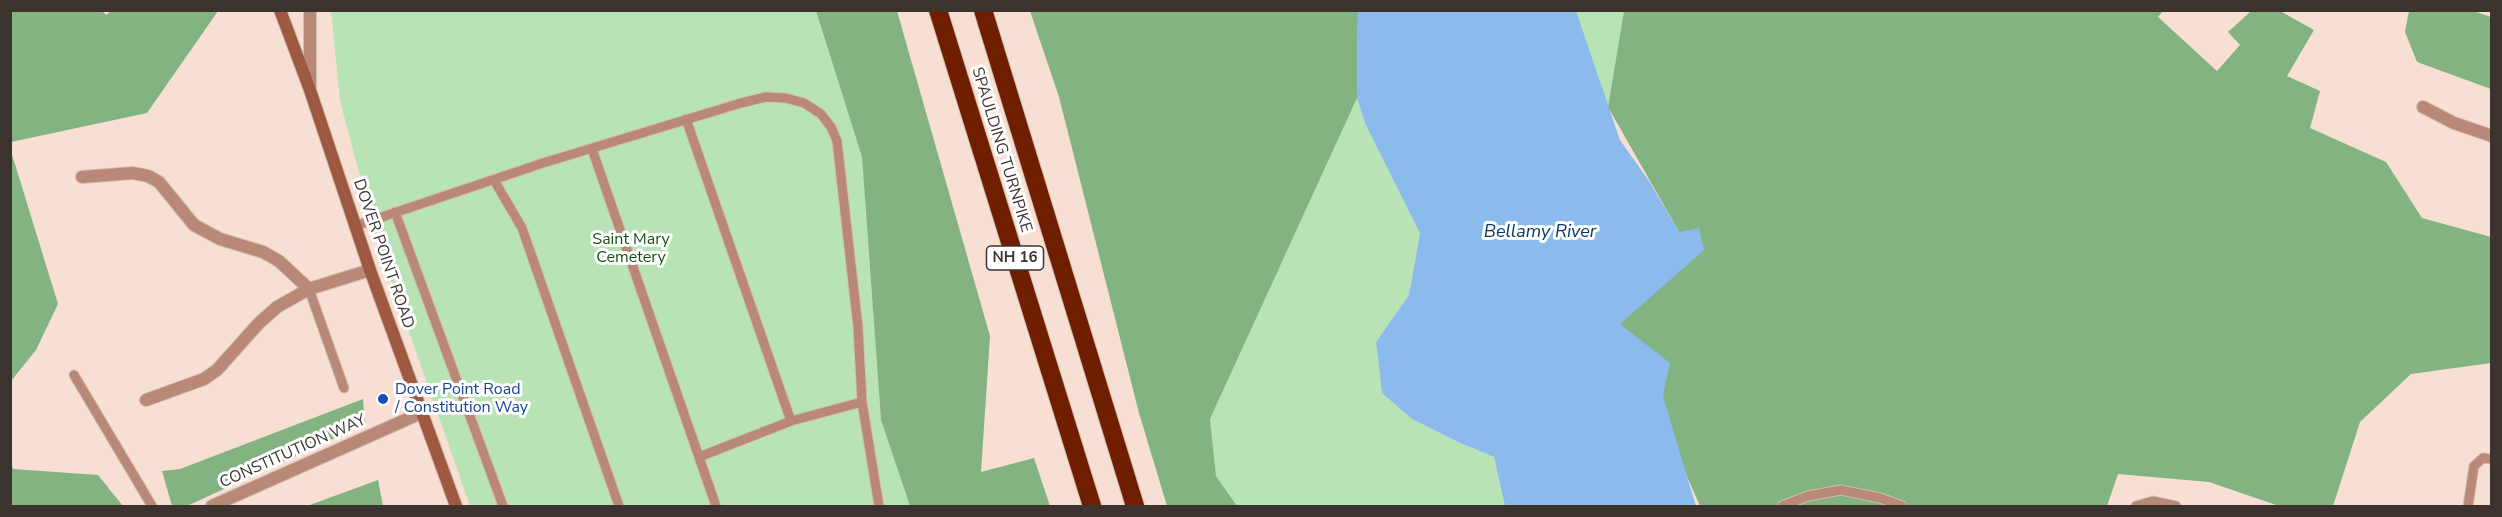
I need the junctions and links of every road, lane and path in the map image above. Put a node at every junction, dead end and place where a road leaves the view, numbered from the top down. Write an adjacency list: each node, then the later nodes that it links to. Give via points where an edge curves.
1 (280, 10): 5 (main road, DOVER POINT ROAD)
2 (310, 10): 5 (street)
3 (938, 10): 31 (highway, SPAULDING TURNPIKE / NH 16)
4 (983, 10): 32 (highway, SPAULDING TURNPIKE / NH 16)
5 (310, 90): 13 (main road, DOVER POINT ROAD)
6 (2423, 107): 8 (street)
7 (686, 119): 9 (lane); 19 (lane, via 766,97 786,98 804,103 821,114 831,127 841,173); 21 (lane)
8 (2492, 136)
9 (592, 149): 11 (lane); 22 (lane)
10 (82, 177): 15 (street, via 133,173 148,176 159,182 195,225 220,239 263,252 279,261)
11 (494, 180): 12 (lane); 28 (lane, via 522,228)
12 (395, 212): 13 (lane); 27 (lane)
13 (356, 226): 14 (main road, DOVER POINT ROAD)
14 (370, 270): 15 (street); 20 (main road, DOVER POINT ROAD)
15 (309, 289): 17 (lane); 18 (street, via 277,307 204,379)
16 (74, 375): 24 (lane)
17 (344, 388)
18 (146, 400)
19 (862, 402): 21 (lane); 30 (lane)
20 (422, 413): 25 (street, CONSTITUTION WAY); 26 (main road, DOVER POINT ROAD)
21 (791, 421): 22 (lane)
22 (699, 457): 29 (lane)
23 (2492, 459): 37 (lane, via 2483,458 2474,466)
24 (152, 507)
25 (212, 507)
26 (456, 507)
27 (503, 507)
28 (619, 507)
29 (717, 507)
30 (879, 507)
31 (1092, 507)
32 (1136, 507)
33 (1782, 507): 34 (lane, via 1808,496 1842,490)
34 (1902, 507)
35 (2136, 507): 36 (lane, via 2153,501)
36 (2176, 507)
37 (2468, 507)

